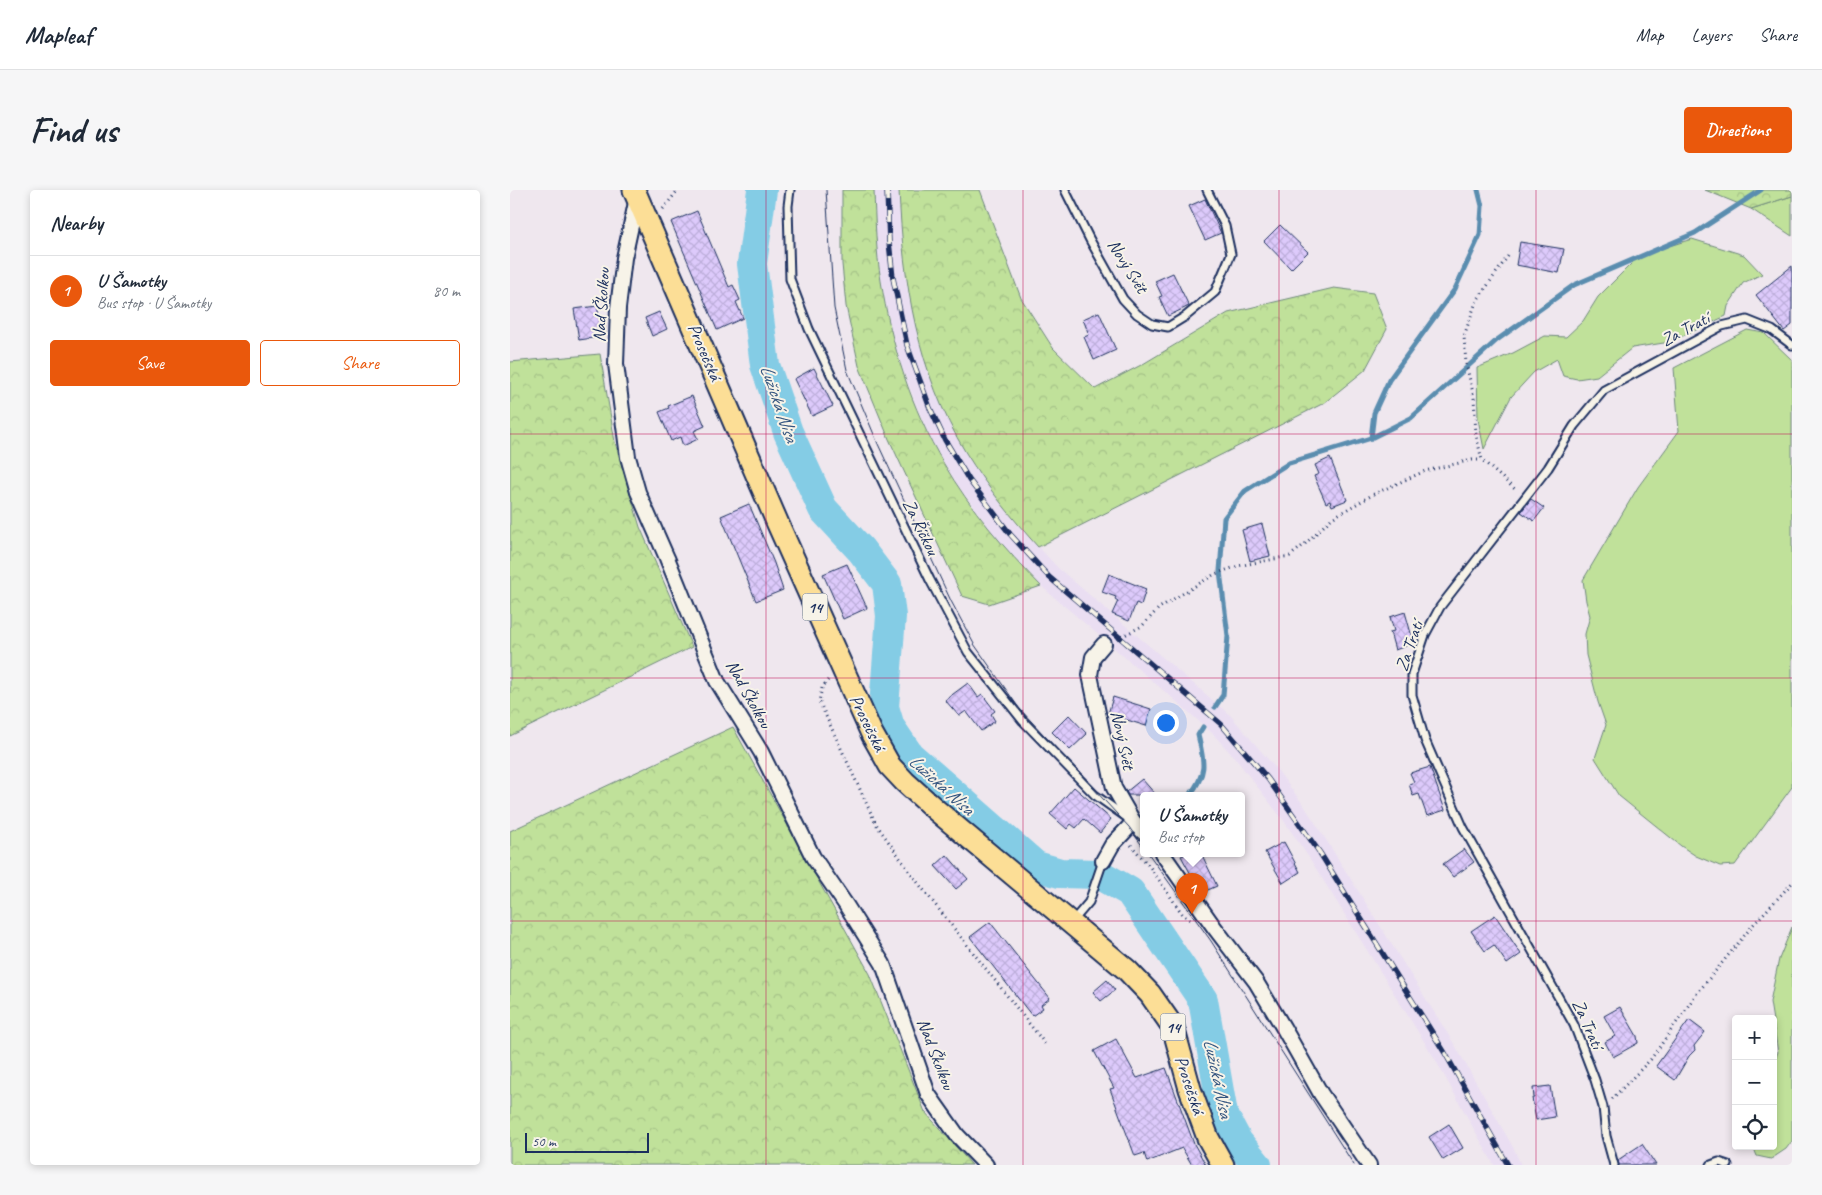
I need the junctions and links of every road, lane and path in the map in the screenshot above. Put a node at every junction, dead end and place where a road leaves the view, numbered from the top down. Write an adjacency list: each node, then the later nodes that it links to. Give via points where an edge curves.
1 (790, 190): 11 (lane, Za Říčkou, via 790,279 809,329 968,652 1023,721 1108,805)
2 (1065, 190): 3 (lane, Nový Svět, via 1123,299 1136,314 1152,324 1168,326 1215,292 1231,254 1226,226)
3 (1207, 190)
4 (636, 194): 10 (main road, Prosečská / 14); 23 (street, Nad Školkou, via 618,308 616,364 628,457 638,492 718,681 760,752 813,858 883,964 928,1094 957,1135)
5 (1508, 256): 7 (path, via 1476,302 1464,336)
6 (1792, 345): 8 (lane, Za Tratí, via 1772,330 1747,320 1722,326 1604,390 1574,426)
7 (1482, 460): 8 (path); 9 (path, via 1425,470 1374,494 1332,518 1290,556 1215,574 1159,608 1142,626)
8 (1525, 498): 22 (lane, Za Tratí, via 1440,607 1416,661 1412,695 1425,740 1463,827 1574,1025)
9 (1104, 644): 11 (street, Nový Svět, via 1093,657 1090,675 1114,788)
10 (844, 671): 20 (main road, Prosečská / 14, via 890,766 936,810); 21 (path, via 829,679 822,688 819,701 876,824 915,879)
11 (1133, 821): 12 (street, Nový Svět); 13 (street)
12 (1140, 829)
13 (1121, 834): 14 (path); 17 (street)
14 (1140, 856)
15 (1141, 857): 19 (path, via 1183,916)
16 (1165, 857): 25 (street, via 1256,982 1321,1094)
17 (1103, 861): 20 (lane, via 1089,902)
18 (1792, 883): 22 (path, via 1696,996 1651,1059)
19 (1191, 921)
20 (1071, 923): 24 (main road, Prosečská / 14, via 1127,970 1164,1012 1172,1027 1208,1138)
21 (1046, 1045)
22 (1603, 1107): 26 (lane, Za Tratí)
23 (986, 1165)
24 (1223, 1165)
25 (1369, 1165)
26 (1614, 1165)
27 (1711, 1165): 28 (lane, via 1719,1162)
28 (1728, 1165)

